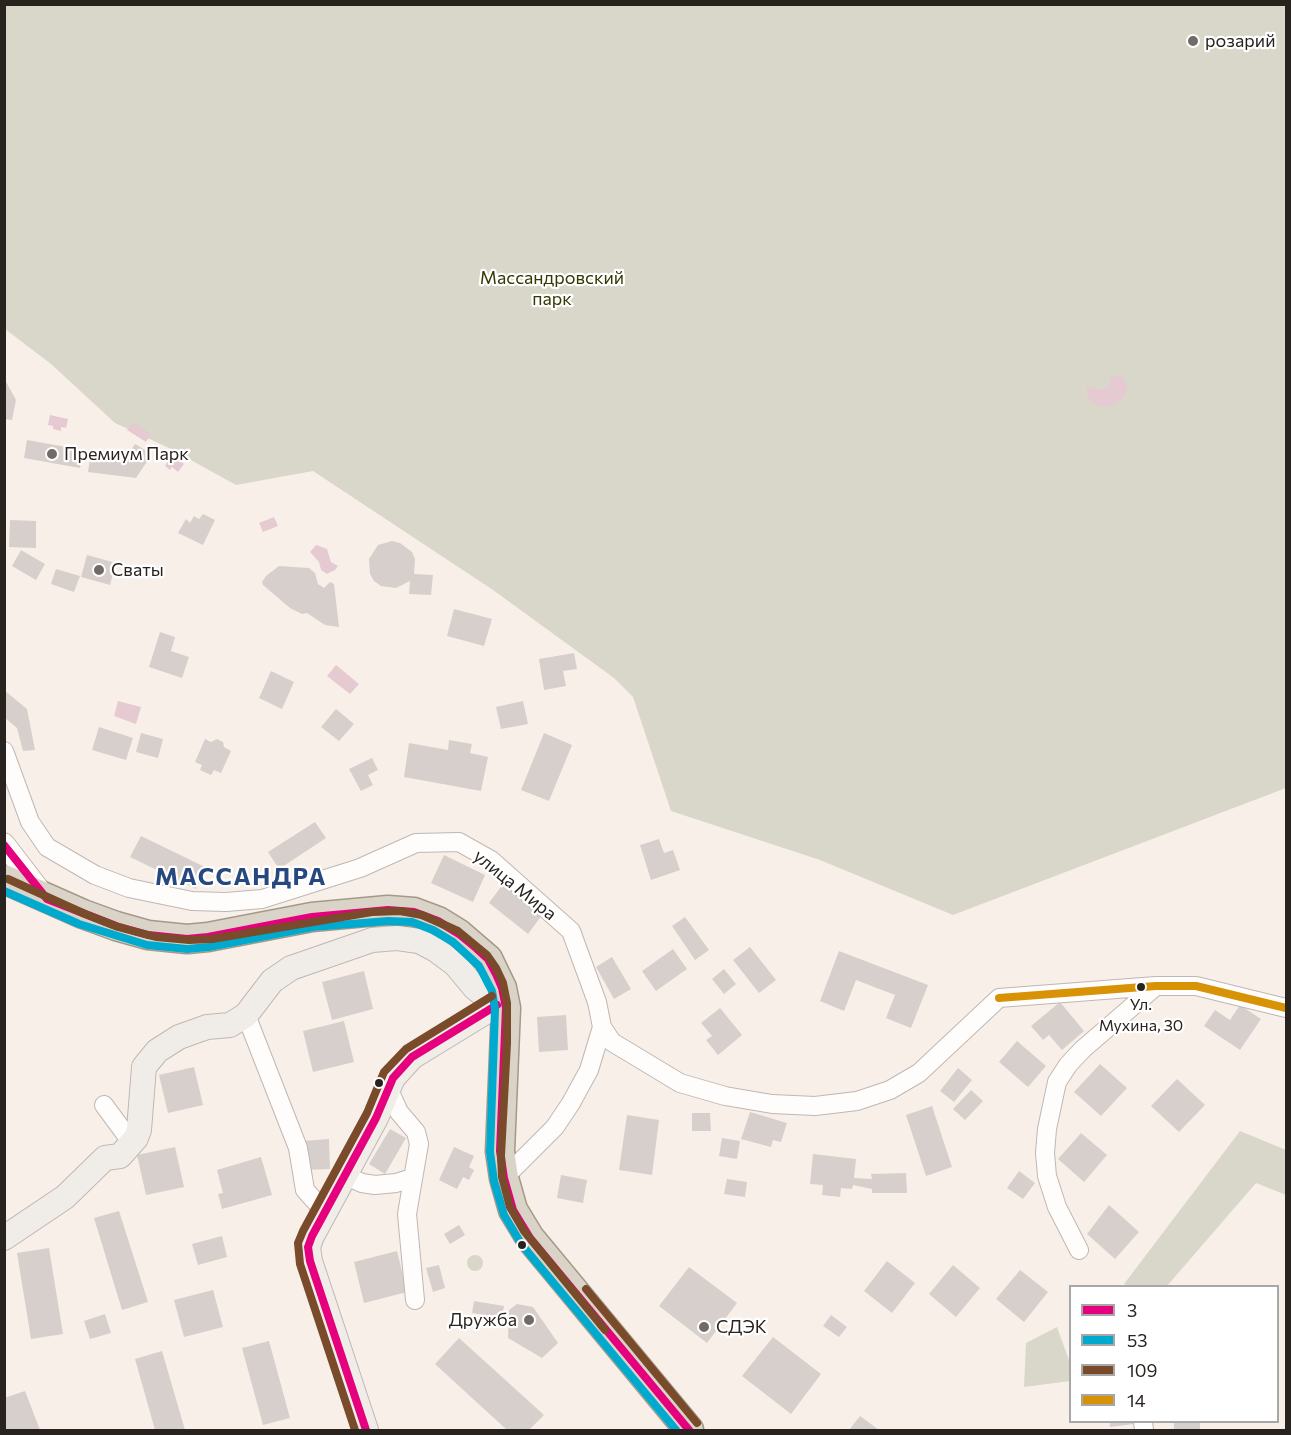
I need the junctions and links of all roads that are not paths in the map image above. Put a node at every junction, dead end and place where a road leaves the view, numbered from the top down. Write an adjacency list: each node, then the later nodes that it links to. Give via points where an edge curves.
1 (4, 751): 10 (street, улица Мира, via 30,822 47,847 95,875 129,888 192,901 262,899 360,868 416,843 459,842 491,860 571,931)
2 (4, 844): 5 (street)
3 (4, 879): 5 (highway)
4 (4, 889): 7 (highway, via 116,937 189,951 374,922 419,925 451,939 479,962 488,974)
5 (47, 899): 16 (highway, via 116,926 148,935 187,939 312,917 388,910 414,912 438,921 488,959 502,988 505,1018 500,1151)
6 (1156, 986): 8 (street, via 1196,986); 10 (street, via 999,998 909,1079 857,1101 815,1106 725,1096 680,1083 612,1042); 19 (street, via 1083,1049 1057,1082 1044,1153 1047,1176 1057,1207)
7 (497, 1005): 9 (main road, via 436,950 419,941 397,938 372,940 291,968 272,981); 11 (main road, via 412,1057); 22 (highway, via 490,1155 500,1211 515,1237)
8 (1287, 1008)
9 (246, 1015): 13 (main road, via 230,1025 207,1026 179,1037 157,1051 144,1067 139,1130); 17 (street, via 298,1148 305,1190)
10 (602, 1027): 16 (street, улица Мира, via 589,1070 571,1103 555,1127)
11 (388, 1088): 14 (main road); 15 (street, via 399,1113 418,1137)
12 (104, 1106): 13 (street)
13 (132, 1143): 18 (main road, via 120,1156 105,1158 65,1197)
14 (346, 1176): 15 (street, via 375,1185); 17 (main road)
15 (412, 1178): 20 (street, via 407,1214)
16 (504, 1179): 23 (highway, via 513,1210 530,1238)
17 (325, 1212): 21 (main road, via 308,1247 310,1261)
18 (5, 1237)
19 (1079, 1250)
20 (415, 1300)
21 (366, 1431)
22 (674, 1431)
23 (689, 1431)

